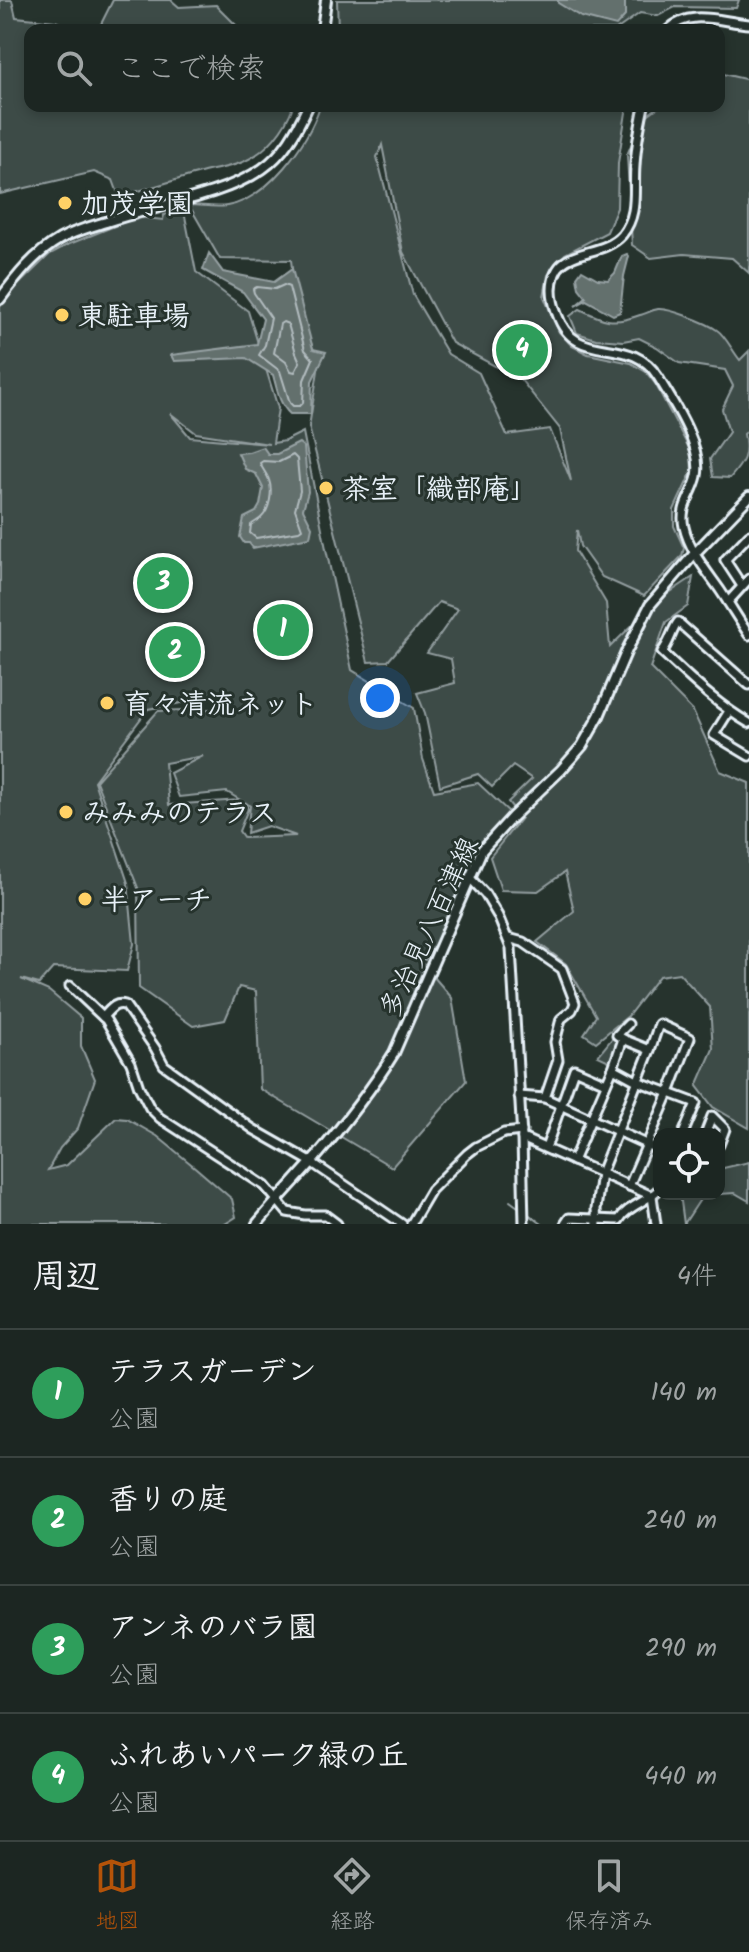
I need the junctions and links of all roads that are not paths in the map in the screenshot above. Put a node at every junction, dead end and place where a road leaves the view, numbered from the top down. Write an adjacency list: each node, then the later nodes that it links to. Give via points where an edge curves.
1 (326, 0): 2 (main road)
2 (323, 24)
3 (675, 24): 4 (street, via 697,17)
4 (749, 24)
5 (305, 112): 7 (main road, via 279,155 263,169 211,192 67,236 36,255)
6 (643, 112): 10 (street, via 630,222 614,242 565,261 554,277 552,293 559,319 575,341 646,361 694,442 698,470 682,519)
7 (0, 299)
8 (749, 497): 10 (main road, 多治見八百津線)
9 (749, 535): 12 (street, via 725,560)
10 (695, 553): 13 (street); 19 (main road, 多治見八百津線, via 644,614 582,746 482,850)
11 (749, 579): 12 (street)
12 (742, 586): 13 (street)
13 (728, 602): 14 (street)
14 (749, 635)
15 (749, 685): 16 (street, via 678,622 662,652)
16 (729, 711): 17 (street); 18 (street, via 714,735)
17 (749, 723)
18 (749, 756)
19 (470, 878): 20 (street, via 485,894); 43 (main road, 多治見八百津線, via 394,1053)
20 (508, 938): 30 (street); 31 (street, via 562,969 575,1003 561,1019 555,1042 558,1060)
21 (70, 986): 22 (street)
22 (103, 1017): 43 (street, via 113,1006 125,1005 164,1065 253,1129); 47 (street, via 150,1108 265,1186)
23 (628, 1024): 24 (street, via 617,1035)
24 (623, 1039): 25 (street); 26 (street)
25 (650, 1050): 27 (street); 29 (street, via 659,1024 690,1038)
26 (613, 1068): 27 (street); 28 (street)
27 (637, 1081): 29 (street); 37 (street)
28 (606, 1083): 32 (street, via 574,1069); 33 (street)
29 (669, 1093): 34 (street, via 696,1103); 39 (street)
30 (519, 1096): 31 (street); 38 (street)
31 (545, 1098): 32 (street)
32 (562, 1106): 33 (street); 41 (street)
33 (591, 1119): 37 (street); 42 (street)
34 (686, 1128)
35 (707, 1128): 36 (street, via 712,1116)
36 (724, 1128)
37 (618, 1131): 39 (street); 44 (street)
38 (522, 1134): 41 (street); 52 (street, via 504,1133 467,1154 431,1190); 53 (street)
39 (647, 1144): 40 (street); 45 (street)
40 (653, 1147)
41 (546, 1148): 42 (street)
42 (573, 1161): 44 (street)
43 (311, 1162): 47 (main road, 多治見八百津線); 51 (street)
44 (601, 1173): 45 (street); 48 (street)
45 (629, 1186): 46 (street)
46 (652, 1196): 48 (street, via 619,1220); 55 (street)
47 (277, 1201): 49 (main road, 多治見八百津線); 50 (street, via 287,1212 325,1215)
48 (596, 1221): 54 (street, via 569,1218)
49 (257, 1224)
50 (337, 1224)
51 (402, 1224)
52 (411, 1224)
53 (524, 1224)
54 (565, 1224)
55 (656, 1224)

